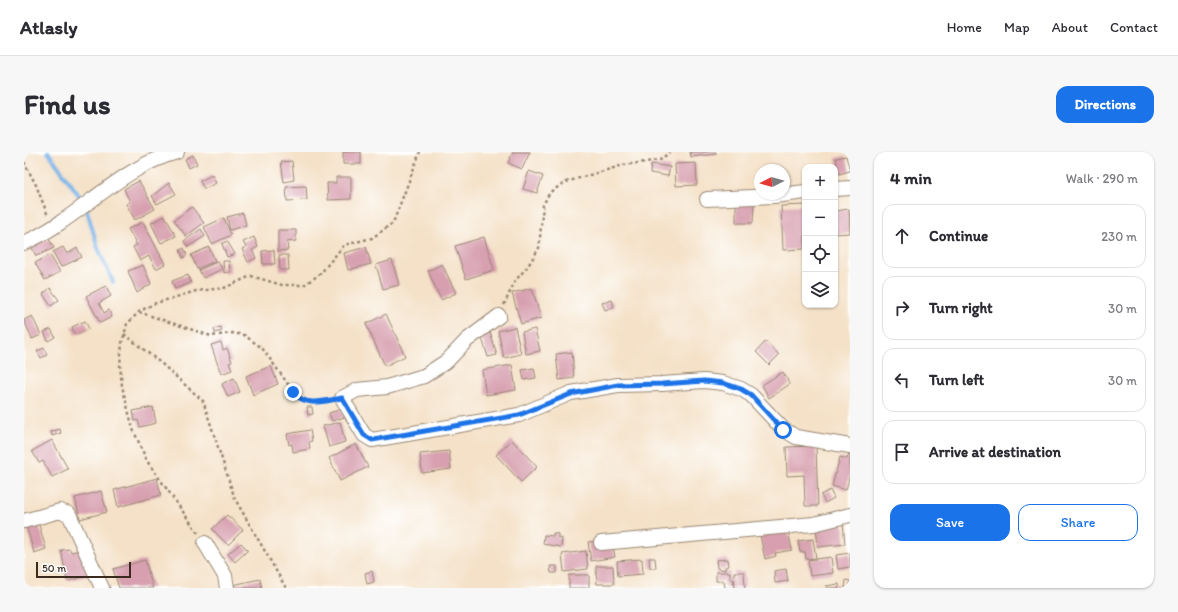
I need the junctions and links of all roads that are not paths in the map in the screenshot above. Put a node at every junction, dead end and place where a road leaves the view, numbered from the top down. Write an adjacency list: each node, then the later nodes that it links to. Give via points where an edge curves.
1 (177, 152): 6 (street, via 127,174 71,217)
2 (850, 188): 3 (street)
3 (838, 189)
4 (802, 192): 5 (street)
5 (707, 200)
6 (24, 243)
7 (499, 316): 8 (street, via 467,340 447,361 424,376 387,387 357,390 342,398 364,435 372,440 519,415 571,394 618,385 704,381 723,383 751,395 783,430 796,437)
8 (850, 446)
9 (850, 515): 12 (street, via 814,524)
10 (24, 521): 13 (street, via 60,511 69,514)
11 (205, 543): 14 (street, via 225,576)
12 (601, 543)
13 (102, 588)
14 (227, 588)

